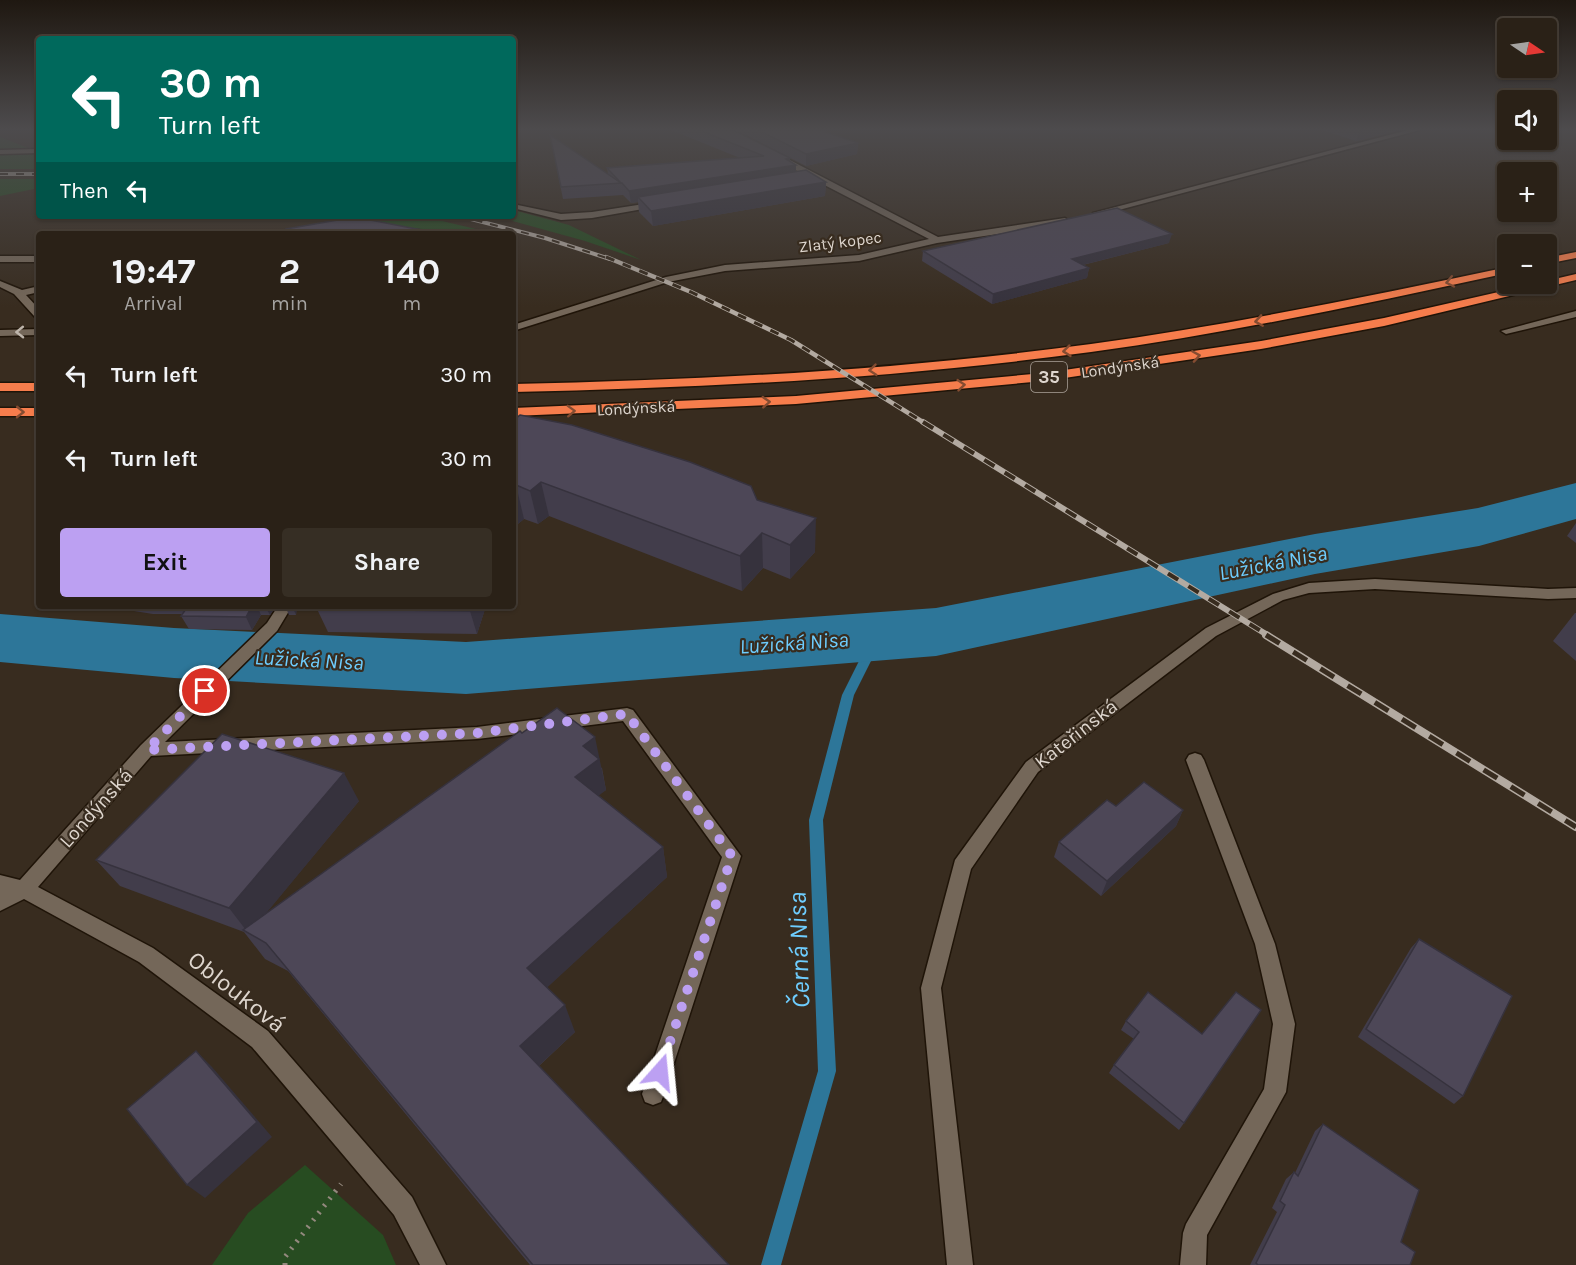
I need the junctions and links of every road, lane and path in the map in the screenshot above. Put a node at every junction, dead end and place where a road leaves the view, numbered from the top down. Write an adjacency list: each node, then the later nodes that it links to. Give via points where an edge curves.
1 (838, 189): 7 (street)
2 (1189, 189): 5 (street)
3 (671, 202): 4 (street, via 561,217)
4 (516, 207)
5 (1089, 215)
6 (1078, 218): 7 (street, Zlatý kopec)
7 (937, 240): 19 (street, Zlatý kopec, via 859,258 725,268 676,278)
8 (1576, 255): 11 (highway)
9 (0, 259): 10 (street)
10 (36, 259)
11 (1557, 259)
12 (1497, 272): 25 (highway, Londýnská / 35, one-way to 25, via 1284,317 1091,348 802,376)
13 (1576, 277): 28 (highway, Londýnská / 35, one-way to 13, via 796,400 1044,377 1261,345 1384,322)
14 (0, 284): 16 (street)
15 (36, 290): 16 (street)
16 (20, 294): 17 (street)
17 (36, 312)
18 (1576, 314): 20 (street)
19 (516, 327)
20 (1506, 331)
21 (36, 332): 22 (street, one-way to 22)
22 (0, 333)
23 (0, 387): 24 (highway)
24 (36, 387)
25 (516, 388)
26 (0, 412): 27 (highway, one-way to 27)
27 (36, 412)
28 (516, 412)
29 (1576, 593): 40 (street, Kateřinská, via 1375,584 1310,588 1278,597 1211,632 1032,767 963,866 931,988)
30 (283, 609): 31 (street, Londýnská, via 272,627)
31 (147, 750): 34 (street, Londýnská); 36 (street, via 477,733 627,714 732,856)
32 (1195, 760): 41 (street, via 1266,944 1284,1024 1275,1092 1195,1233)
33 (0, 883): 34 (street)
34 (24, 889): 35 (street); 37 (street, Oblouková, via 146,955 260,1039)
35 (0, 902)
36 (653, 1094)
37 (361, 1158): 38 (path, via 285,1257); 39 (street, Oblouková, via 403,1206)
38 (285, 1265)
39 (434, 1265)
40 (960, 1265)
41 (1193, 1265)

